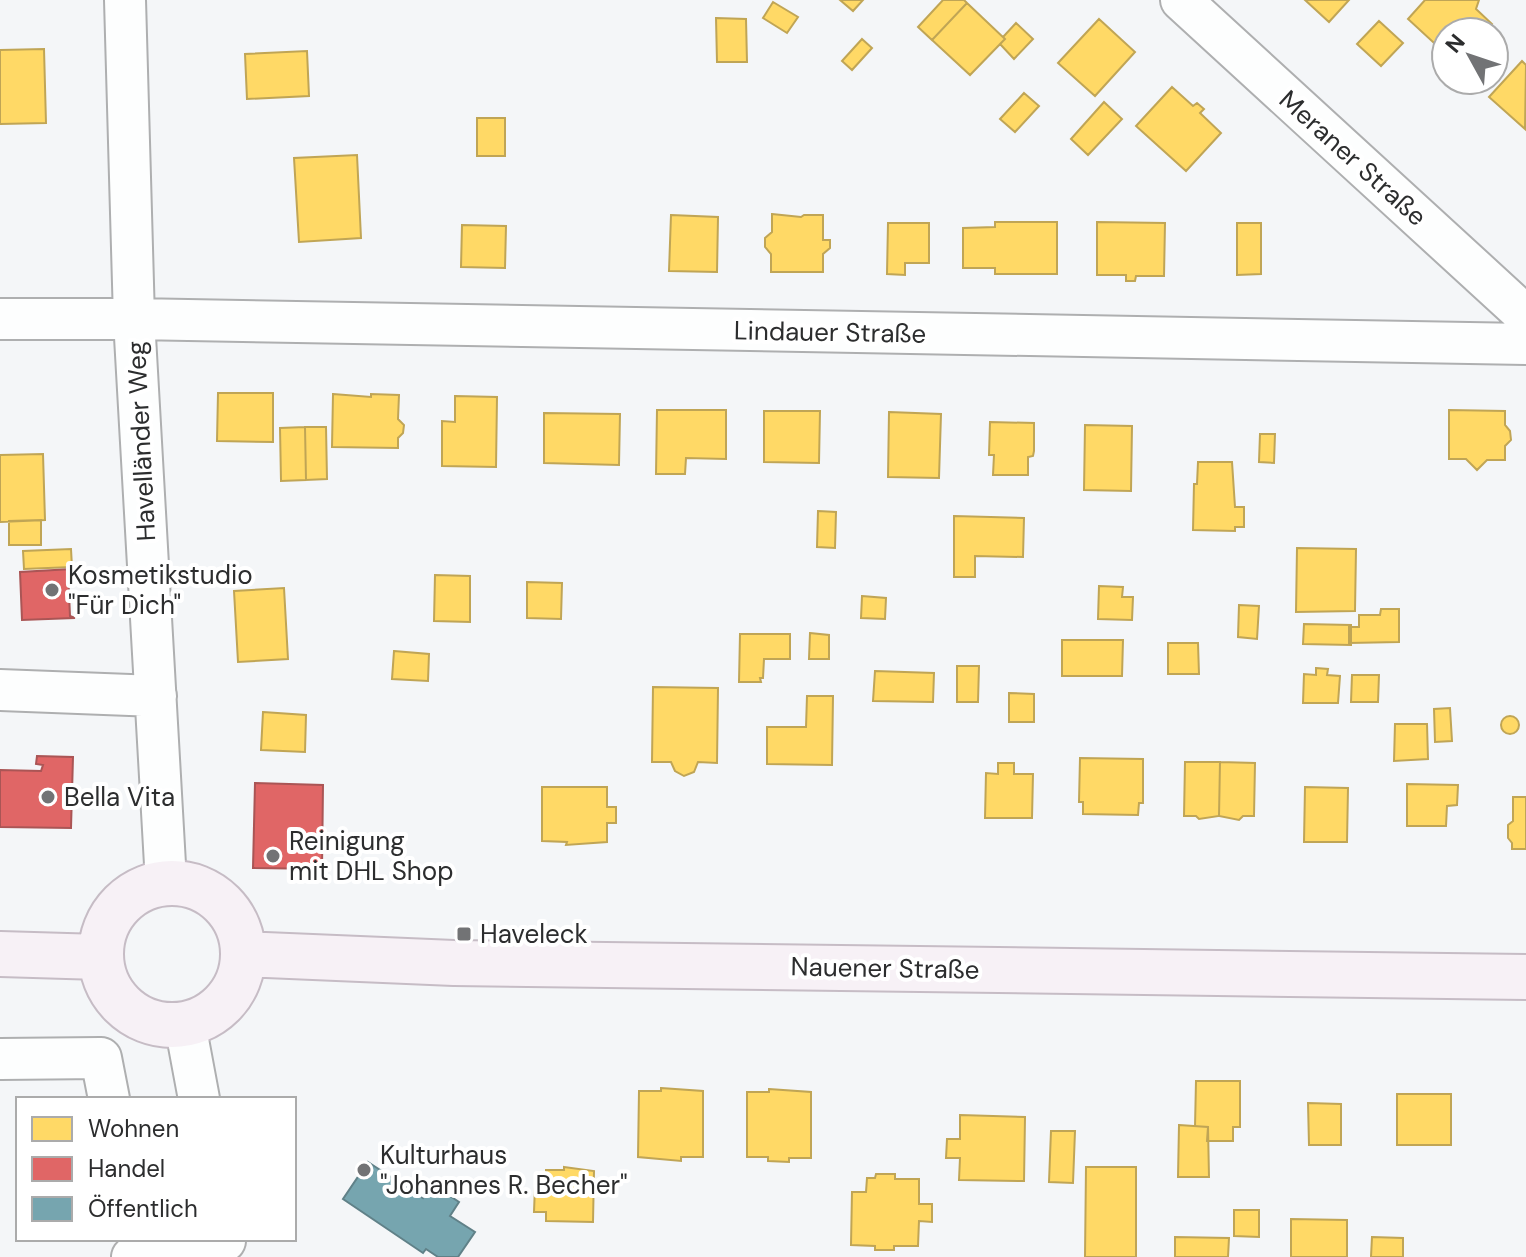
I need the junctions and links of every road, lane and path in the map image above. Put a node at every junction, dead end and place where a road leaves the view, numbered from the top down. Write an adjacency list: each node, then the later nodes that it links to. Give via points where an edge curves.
1 (125, 0): 5 (street, Havelländer Weg)
2 (1181, 0): 3 (street, Meraner Straße)
3 (1526, 316)
4 (0, 319): 5 (street, Lindauer Straße)
5 (134, 319): 6 (street, Lindauer Straße); 8 (street, Havelländer Weg)
6 (1526, 344)
7 (0, 690): 8 (street)
8 (156, 696): 9 (street, Havelländer Weg)
9 (166, 882): 11 (main road, via 211,894 240,931); 12 (main road, via 126,899 107,925)
10 (0, 954): 12 (main road)
11 (243, 954): 13 (main road, Nauener Straße, via 454,963); 14 (main road, via 239,978 227,1000 208,1016)
12 (100, 957): 14 (main road, via 105,981 118,1002 137,1017 161,1025)
13 (1526, 977)
14 (185, 1024): 17 (street)
15 (0, 1059): 16 (street, via 101,1058)
16 (109, 1097)
17 (199, 1097)
18 (226, 1246): 19 (street)
19 (135, 1256)

